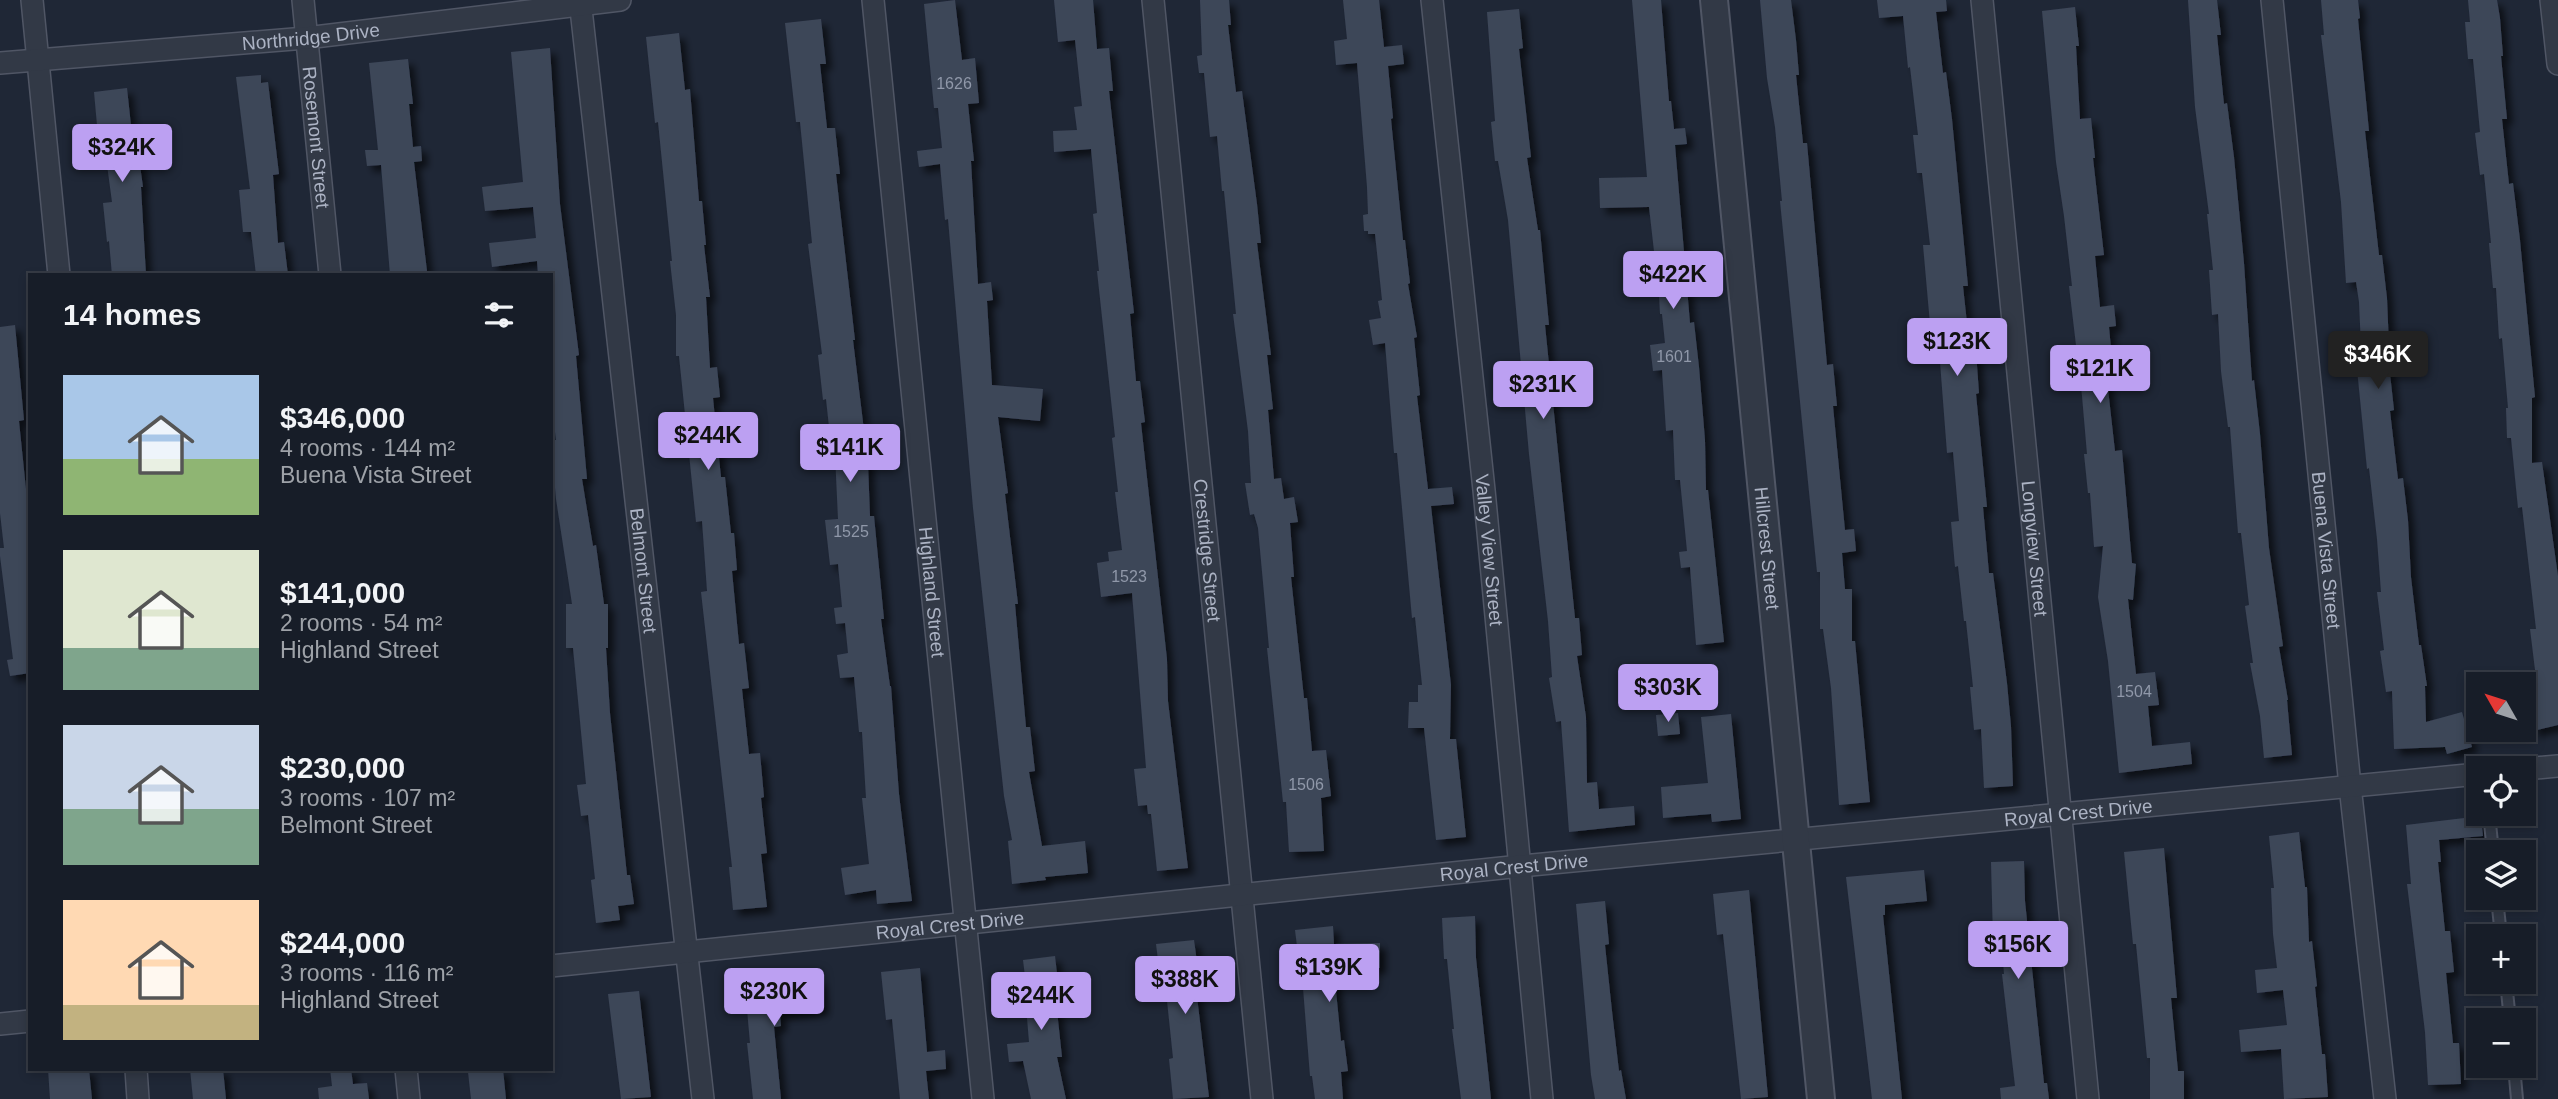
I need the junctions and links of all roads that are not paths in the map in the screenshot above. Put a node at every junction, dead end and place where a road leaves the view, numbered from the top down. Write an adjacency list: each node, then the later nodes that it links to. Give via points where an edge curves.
1 (33, 0): 13 (street)
2 (303, 0): 12 (street, Rosemont Street)
3 (620, 0): 11 (street, Northridge Drive)
4 (873, 0): 26 (street, Highland Street)
5 (1153, 0): 25 (street, Crestridge Street)
6 (1432, 0): 24 (street, Valley View Street)
7 (1714, 0): 23 (street, Hillcrest Street)
8 (1982, 0): 22 (street, Longview Street)
9 (2272, 0): 21 (street, Buena Vista Street)
10 (2552, 0): 15 (street)
11 (580, 2): 12 (street, Northridge Drive); 27 (street, Belmont Street)
12 (306, 38): 13 (street, Northridge Drive); 17 (street, Rosemont Street)
13 (38, 59): 14 (street, Northridge Drive); 16 (street)
14 (0, 63)
15 (2558, 64)
16 (59, 273)
17 (330, 273)
18 (2558, 766): 19 (street)
19 (2536, 768)
20 (2466, 775): 21 (street, Royal Crest Drive)
21 (2350, 786): 22 (street, Royal Crest Drive); 42 (street, Buena Vista Street)
22 (2060, 815): 23 (street, Royal Crest Drive); 41 (street, Longview Street)
23 (1797, 841): 24 (street, Royal Crest Drive); 40 (street, Hillcrest Street)
24 (1521, 866): 25 (street, Royal Crest Drive); 39 (street, Valley View Street)
25 (1242, 895): 26 (street, Royal Crest Drive); 38 (street, Crestridge Street)
26 (965, 922): 27 (street, Royal Crest Drive); 37 (street, Highland Street)
27 (688, 952): 28 (street, Royal Crest Drive); 36 (street, Belmont Street)
28 (553, 966)
29 (28, 1021): 30 (street)
30 (0, 1024)
31 (136, 1071): 34 (street)
32 (406, 1071): 35 (street)
33 (2515, 1078): 43 (lane)
34 (138, 1099)
35 (409, 1099)
36 (703, 1099)
37 (983, 1099)
38 (1262, 1099)
39 (1542, 1099)
40 (1821, 1099)
41 (2088, 1099)
42 (2385, 1099)
43 (2518, 1099)

